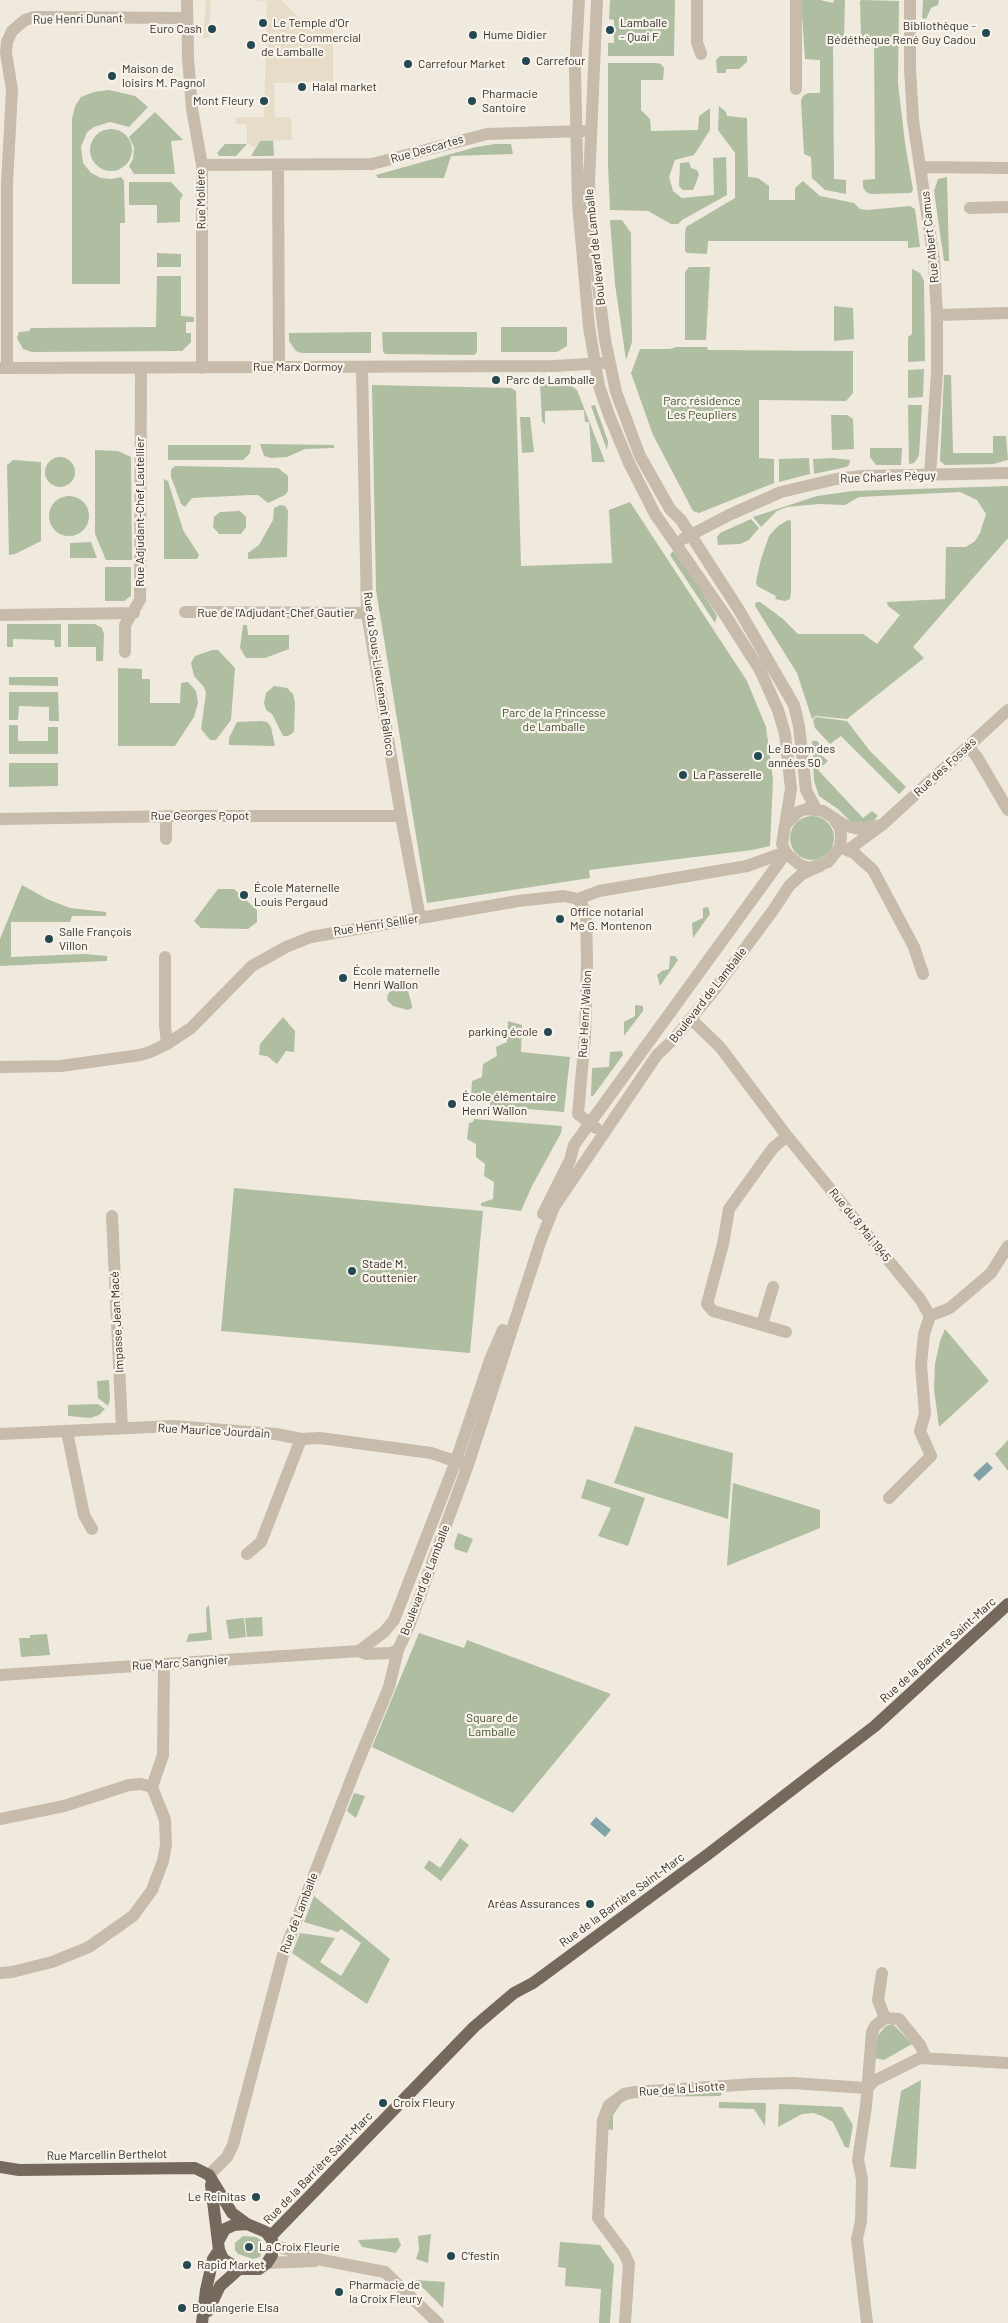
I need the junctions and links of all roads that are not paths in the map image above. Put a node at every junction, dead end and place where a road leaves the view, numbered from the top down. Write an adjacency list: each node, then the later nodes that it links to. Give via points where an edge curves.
1 (187, 0): 7 (street, Rue Molière)
2 (579, 0): 11 (street, Boulevard de Lamballe)
3 (597, 0): 10 (street, Boulevard de Lamballe)
4 (697, 0): 8 (street, via 697,42)
5 (796, 0): 9 (street)
6 (910, 0): 14 (street, Rue Albert Camus, via 913,120)
7 (186, 18): 12 (street, Rue Molière, via 192,109); 23 (street, Rue Henri Dunant, via 34,17 12,31 6,53 12,90)
8 (701, 54)
9 (796, 89)
10 (591, 130): 11 (street); 20 (street, Boulevard de Lamballe, via 591,220)
11 (575, 131): 13 (street, Rue Descartes, via 486,134 372,164); 21 (street, Boulevard de Lamballe, via 578,212)
12 (202, 165): 13 (street, Rue Descartes); 25 (street, Rue Molière)
13 (278, 165): 26 (street)
14 (921, 167): 15 (street); 19 (street, Rue Albert Camus, via 934,261)
15 (1008, 168)
16 (1008, 207): 17 (street)
17 (970, 208)
18 (1008, 313): 19 (street)
19 (937, 315): 28 (street, Rue Albert Camus, via 938,373)
20 (609, 363): 21 (street); 29 (street, Boulevard de Lamballe, via 616,392 640,456 670,509)
21 (595, 364): 22 (street, Rue Marx Dormoy); 30 (street, Boulevard de Lamballe, via 608,415 629,463 655,514)
22 (362, 367): 26 (street, Rue Marx Dormoy); 33 (street, Rue du Sous-Lieutenant Balloco)
23 (3, 368): 24 (street, Rue Marx Dormoy)
24 (141, 368): 25 (street, Rue Marx Dormoy); 32 (street, Rue Adjudant-Chef Lautellier, via 140,600)
25 (202, 368): 26 (street, Rue Marx Dormoy)
26 (279, 368)
27 (1008, 473): 28 (street, Rue Charles Péguy)
28 (930, 475): 29 (street, Rue Charles Péguy, via 862,476 808,485 755,502)
29 (690, 536): 30 (street); 38 (street, Boulevard de Lamballe, via 739,610 794,706 806,790)
30 (676, 544): 44 (street, Boulevard de Lamballe, via 760,670 778,710 785,734 791,789)
31 (185, 612): 33 (street, Rue de l'Adjudant-Chef Gautier)
32 (134, 613): 34 (street); 35 (street, Rue Adjudant-Chef Lautellier, via 125,625)
33 (367, 613): 41 (street, Rue du Sous-Lieutenant Balloco)
34 (0, 615)
35 (126, 652)
36 (1008, 710): 37 (street, Rue des Fossés)
37 (968, 746): 39 (street); 45 (street, Rue des Fossés)
38 (816, 809): 43 (street, via 823,810); 44 (street, via 798,812)
39 (1008, 810)
40 (166, 816): 41 (street, Rue Georges Popot); 42 (street, Rue Georges Popot); 46 (street)
41 (400, 816): 51 (street, Rue du Sous-Lieutenant Balloco)
42 (0, 819)
43 (834, 819): 45 (street, via 859,829); 47 (street)
44 (785, 825): 48 (street, via 782,844)
45 (882, 825): 47 (street, Rue des Fossés)
46 (166, 839)
47 (844, 849): 49 (street); 53 (street, via 873,870 914,947)
48 (786, 852): 49 (street, via 800,866); 50 (street, Rue Henri Sellier, via 747,866 599,891); 57 (street, Boulevard de Lamballe)
49 (820, 866): 54 (street, Boulevard de Lamballe, via 793,881)
50 (578, 899): 51 (street, Rue Henri Sellier, via 564,896 518,901); 57 (street, Rue Henri Wallon, via 586,912 587,961 578,1114)
51 (420, 918): 55 (street, Rue Henri Sellier, via 324,934 286,947 252,966 197,1023)
52 (165, 956): 55 (street)
53 (923, 974)
54 (690, 1019): 58 (street, Boulevard de Lamballe, via 657,1055); 59 (street, Rue du 8 Mai 1945, via 720,1047)
55 (167, 1044): 56 (street, Rue Henri Sellier, via 140,1055 80,1063 43,1067)
56 (0, 1066)
57 (590, 1124): 58 (street); 70 (street, Boulevard de Lamballe, via 574,1145 570,1160 546,1206)
58 (604, 1133): 70 (street, Boulevard de Lamballe, via 554,1207)
59 (787, 1136): 63 (street, Rue du 8 Mai 1945, via 920,1299); 64 (street, via 773,1148 729,1210 724,1244 707,1304 713,1311)
60 (112, 1216): 66 (street, Impasse Jean Macé)
61 (1008, 1246): 63 (street, via 991,1273 950,1308)
62 (772, 1287): 64 (street)
63 (930, 1316): 71 (street, via 924,1334 921,1365 925,1414 920,1431 931,1456)
64 (762, 1324): 65 (street)
65 (786, 1332)
66 (122, 1428): 67 (street, Rue Maurice Jourdain); 69 (street, Rue Maurice Jourdain, via 173,1426)
67 (67, 1432): 68 (street, Rue Maurice Jourdain); 72 (street, via 84,1515)
68 (0, 1434)
69 (301, 1439): 70 (street, Rue Maurice Jourdain, via 320,1438 432,1453); 73 (street, via 261,1542)
70 (462, 1463): 75 (street, Boulevard de Lamballe, via 409,1626); 76 (street, Boulevard de Lamballe, via 394,1620)
71 (889, 1498)
72 (92, 1529)
73 (247, 1554)
74 (1008, 1604): 90 (main road, Rue de la Barrière Saint-Marc, via 875,1726 707,1855 533,1983 514,1993 474,2027)
75 (398, 1650): 76 (street, Boulevard de Lamballe, via 366,1654); 88 (street, Rue de Lamballe, via 389,1687 283,1955 233,2145)
76 (359, 1651): 77 (street, Rue Marc Sangnier)
77 (164, 1664): 78 (street, Rue Marc Sangnier); 79 (street, via 163,1755)
78 (0, 1675)
79 (152, 1787): 80 (street, via 129,1785 64,1806); 81 (street, via 165,1820 166,1845 155,1885 133,1916 89,1947 64,1958)
80 (0, 1819)
81 (0, 1973)
82 (882, 1973): 83 (street, via 878,2000)
83 (885, 2018): 84 (street, via 904,2022); 86 (street, via 872,2032)
84 (926, 2058): 85 (street); 86 (street, via 891,2072)
85 (1008, 2063)
86 (867, 2088): 97 (street, Rue de la Lisotte, via 792,2083 645,2091 624,2094 609,2105 604,2120 598,2218 629,2264); 98 (street, via 858,2160 862,2179 857,2239)
87 (0, 2168): 88 (main road, Rue Marcellin Berthelot, via 195,2168)
88 (209, 2177): 89 (main road, via 232,2213); 91 (main road)
89 (247, 2224): 90 (main road, via 258,2227); 91 (main road, via 229,2227 221,2235)
90 (272, 2241): 92 (street); 93 (main road, via 272,2254)
91 (218, 2246): 94 (main road, via 223,2259); 95 (main road, via 206,2290)
92 (322, 2260): 93 (street); 96 (street, via 385,2272)
93 (267, 2263): 94 (main road, via 259,2269)
94 (239, 2269): 95 (main road, via 216,2292)
95 (202, 2323)
96 (438, 2323)
97 (625, 2323)
98 (867, 2323)

